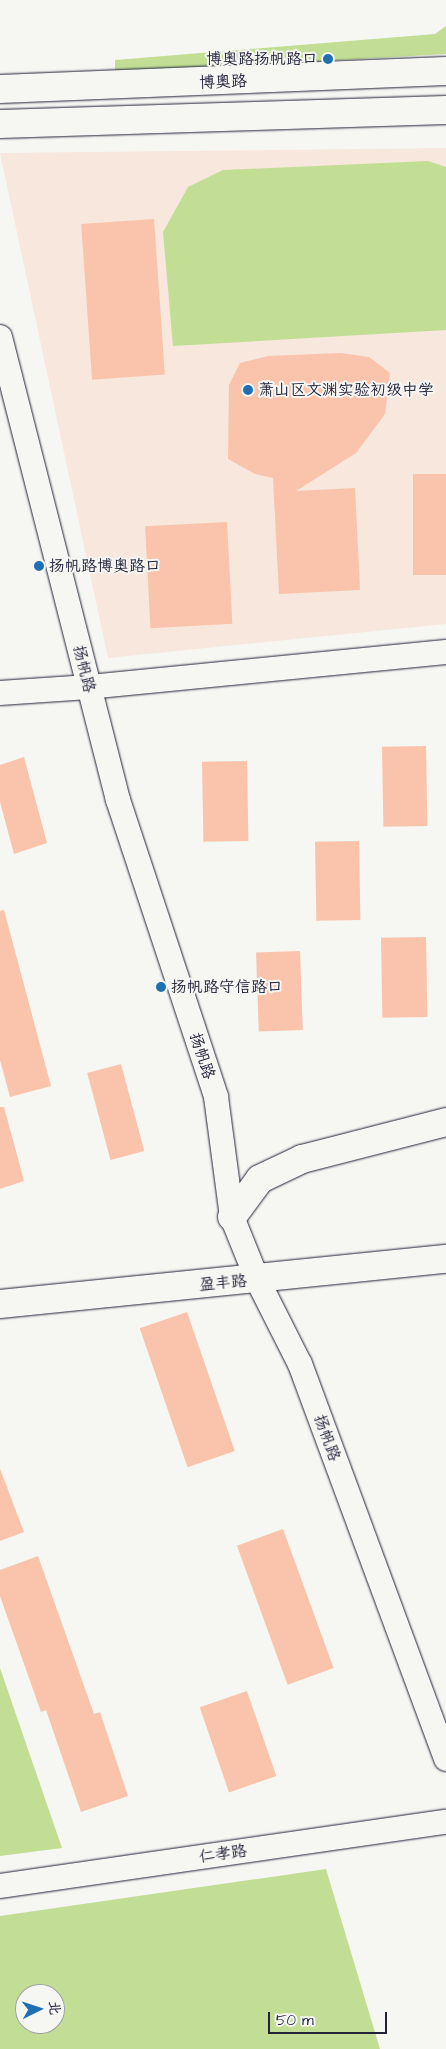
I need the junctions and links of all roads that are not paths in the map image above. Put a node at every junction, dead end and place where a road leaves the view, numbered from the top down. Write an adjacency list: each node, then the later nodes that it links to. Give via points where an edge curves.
1 (446, 71): 2 (main road, 博奥路)
2 (0, 90)
3 (446, 110): 4 (main road)
4 (0, 124)
5 (0, 338): 7 (street, 扬帆路)
6 (446, 652): 7 (street)
7 (89, 688): 8 (street); 10 (street, 扬帆路, via 118,800 216,1097)
8 (0, 693)
9 (446, 1122): 10 (main road, via 302,1159 260,1179)
10 (232, 1217): 12 (street, 扬帆路)
11 (446, 1259): 12 (main road, 盈丰路)
12 (257, 1279): 13 (main road, 盈丰路); 14 (street, 扬帆路, via 300,1364)
13 (0, 1304)
14 (446, 1759)
15 (446, 1822): 16 (street, 仁孝路)
16 (0, 1886)

